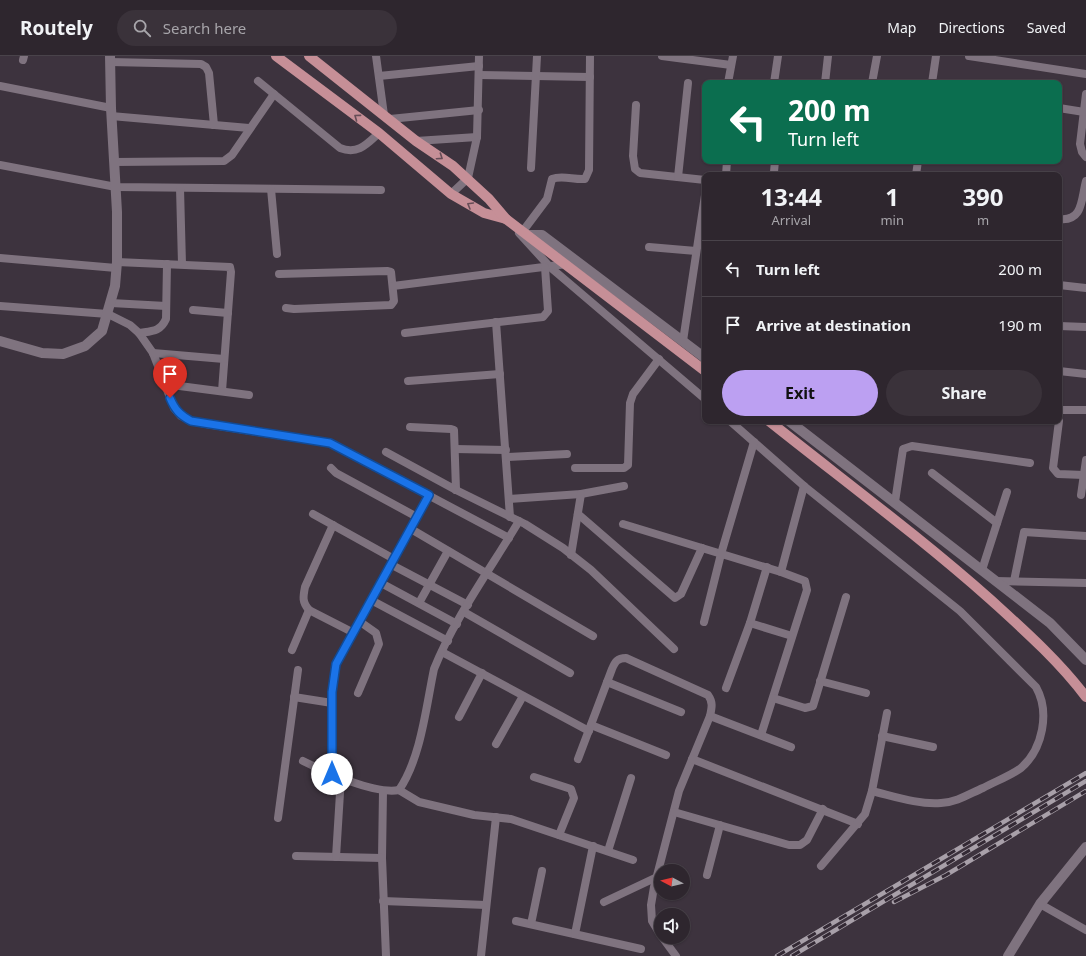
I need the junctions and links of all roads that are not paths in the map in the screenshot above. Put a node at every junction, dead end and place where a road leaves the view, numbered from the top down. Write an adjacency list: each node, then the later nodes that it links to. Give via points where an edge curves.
1 (276, 56): 42 (main road, one-way to 1)
2 (309, 56): 39 (main road)
3 (376, 56): 21 (street)
4 (479, 56): 18 (street)
5 (537, 56): 22 (street)
6 (590, 56): 23 (street)
7 (662, 56): 14 (street)
8 (733, 56): 17 (street)
9 (778, 56): 25 (street)
10 (828, 56): 26 (street)
11 (877, 56): 27 (street)
12 (936, 56): 28 (street)
13 (970, 56): 19 (street)
14 (697, 58): 17 (street)
15 (110, 59): 16 (street); 37 (street)
16 (183, 60): 40 (street, via 206,67 209,74)
17 (731, 65): 24 (street)
18 (479, 66): 20 (street); 21 (street)
19 (1086, 74)
20 (479, 75): 22 (street); 36 (street)
21 (379, 76): 39 (street)
22 (537, 76): 23 (street); 49 (street)
23 (590, 76): 62 (street, via 588,176 585,179 574,180 558,177 552,179 547,199)
24 (728, 80)
25 (774, 80)
26 (825, 80)
27 (873, 80)
28 (932, 80)
29 (258, 81): 32 (street)
30 (688, 83): 51 (street)
31 (0, 86): 37 (street)
32 (274, 94): 41 (street); 42 (street, via 345,150 361,149)
33 (1086, 94): 38 (street)
34 (636, 105): 51 (street, via 633,156 635,169 640,172)
35 (1062, 108): 38 (street)
36 (479, 110): 39 (street); 43 (street)
37 (111, 112): 40 (street); 46 (street)
38 (1084, 112): 45 (street, via 1080,144)
39 (387, 117): 44 (main road)
40 (214, 125): 41 (street)
41 (249, 128): 46 (street, via 232,155 224,161)
42 (379, 133): 59 (main road)
43 (477, 137): 44 (street); 52 (street)
44 (416, 141): 52 (main road, one-way to 52)
45 (1086, 156)
46 (114, 162): 55 (street)
47 (775, 164): 50 (street)
48 (0, 165): 55 (street)
49 (531, 168)
50 (774, 172)
51 (678, 177): 53 (street)
52 (468, 178): 59 (street); 60 (main road)
53 (702, 180)
54 (1086, 181): 61 (street, via 1078,214 1072,219)
55 (116, 187): 56 (street); 71 (street)
56 (180, 188): 57 (street); 69 (street)
57 (271, 189): 58 (street); 66 (street)
58 (381, 190)
59 (451, 194): 60 (main road, one-way to 59, via 484,213)
60 (506, 219): 62 (main road); 72 (street)
61 (1062, 219)
62 (526, 233): 70 (main road); 90 (street, via 542,234)
63 (702, 236): 65 (street)
64 (649, 247): 65 (street)
65 (696, 251): 90 (street)
66 (277, 254)
67 (0, 258): 71 (street)
68 (167, 264): 69 (street); 71 (street); 79 (street)
69 (182, 264): 82 (street, via 230,267)
70 (567, 264): 72 (street); 95 (main road)
71 (117, 265): 77 (street)
72 (547, 267): 75 (street); 84 (street, via 548,311 545,315); 94 (street)
73 (279, 274): 75 (street, via 390,271)
74 (1062, 285): 76 (street)
75 (393, 286): 80 (street, via 394,301 391,305)
76 (1086, 288)
77 (110, 303): 79 (street); 83 (street)
78 (0, 306): 83 (street)
79 (166, 306): 87 (street, via 166,319 158,331)
80 (286, 308)
81 (193, 310): 82 (street)
82 (228, 313): 93 (street)
83 (108, 314): 87 (street, via 130,325); 89 (street, via 102,330 85,346 63,354 42,353)
84 (496, 322): 88 (street); 97 (street)
85 (1062, 326): 86 (street)
86 (1086, 327)
87 (139, 333): 91 (street)
88 (405, 333)
89 (0, 341)
90 (683, 341): 92 (street)
91 (153, 353): 93 (street); 100 (street)
92 (702, 356)
93 (224, 359): 101 (street)
94 (659, 359): 103 (street); 119 (street, via 633,394 630,403 628,466)
95 (702, 369)
96 (1062, 370): 98 (street)
97 (500, 374): 99 (street); 114 (street)
98 (1086, 374)
99 (408, 381)
100 (164, 384): 101 (street); 127 (street, via 174,408 181,416 191,421 330,443)
101 (222, 391): 102 (street)
102 (249, 394)
103 (702, 396)
104 (1062, 410): 105 (street)
105 (1086, 410)
106 (733, 424): 111 (street)
107 (773, 424): 183 (main road, via 974,585 1009,616)
108 (793, 424): 130 (street)
109 (1058, 424): 121 (street, via 1053,468 1058,474)
110 (410, 427): 112 (street, via 451,429)
111 (754, 442): 123 (street); 145 (street)
112 (455, 449): 114 (street); 124 (street)
113 (386, 452): 124 (street)
114 (506, 454): 115 (street); 129 (street)
115 (567, 454)
116 (1086, 460): 121 (street)
117 (1030, 463): 130 (street, via 906,447 903,449)
118 (331, 468): 133 (street)
119 (574, 468)
120 (932, 473): 136 (street)
121 (1084, 475): 128 (street)
122 (624, 486): 126 (street)
123 (804, 486): 149 (street); 206 (street, via 960,611 1036,687 1042,698 1044,719 1040,736 1033,754 1015,772 959,800 941,803)
124 (456, 490): 134 (street)
125 (1006, 492): 136 (street)
126 (581, 494): 129 (street); 132 (street)
127 (429, 495): 133 (street); 141 (street)
128 (1081, 495)
129 (509, 499): 134 (street)
130 (895, 502): 148 (street)
131 (313, 514): 138 (street)
132 (578, 514): 142 (street, via 675,598 681,594); 144 (street)
133 (417, 517): 139 (street)
134 (510, 517): 135 (street)
135 (519, 521): 141 (street); 144 (street)
136 (997, 523): 148 (street)
137 (623, 524): 142 (street)
138 (333, 525): 146 (street); 160 (street, via 305,587 304,605)
139 (411, 529): 143 (street); 146 (street)
140 (1086, 536): 152 (street, via 1024,532)
141 (509, 538): 150 (street)
142 (702, 548): 145 (street)
143 (448, 551): 150 (street); 155 (street)
144 (571, 554): 169 (street)
145 (721, 554): 147 (street); 162 (street)
146 (393, 562): 153 (street); 155 (street)
147 (767, 568): 149 (street); 163 (street)
148 (982, 570): 151 (street)
149 (781, 572): 167 (street, via 801,578 807,584)
150 (487, 574): 159 (street); 166 (street)
151 (996, 581): 152 (street); 172 (street, via 1050,623)
152 (1014, 581): 154 (street)
153 (381, 583): 157 (street); 158 (street)
154 (1086, 583)
155 (430, 585): 158 (street); 159 (street)
156 (846, 597): 177 (street)
157 (371, 600): 161 (street); 168 (street)
158 (419, 603): 164 (street)
159 (466, 609): 164 (street); 175 (street)
160 (309, 610): 165 (street); 170 (street)
161 (359, 621): 165 (street); 179 (street, via 376,633 379,644)
162 (704, 622)
163 (750, 623): 167 (street); 178 (street)
164 (458, 624): 168 (street)
165 (352, 632): 185 (street, via 336,664)
166 (593, 636)
167 (792, 636): 184 (street)
168 (448, 641): 171 (street)
169 (674, 649)
170 (292, 650)
171 (442, 652): 174 (street); 204 (street, via 434,669 414,757 407,779)
172 (1086, 660)
173 (298, 670): 182 (street)
174 (482, 673): 181 (street); 189 (street)
175 (570, 673)
176 (607, 682): 186 (street); 188 (street, via 616,662 620,658 626,658 708,695 713,705); 190 (street)
177 (820, 682): 180 (street); 184 (street, via 813,706 810,708)
178 (726, 688)
179 (358, 693)
180 (866, 693)
181 (523, 696): 190 (street); 193 (street)
182 (294, 697): 185 (street); 210 (street)
183 (1086, 697)
184 (773, 698): 191 (street)
185 (332, 703): 200 (street)
186 (681, 712)
187 (888, 713): 192 (street)
188 (710, 716): 191 (street); 198 (street)
189 (459, 717)
190 (590, 728): 196 (street); 197 (street)
191 (761, 736): 194 (street)
192 (882, 736): 195 (street); 206 (street)
193 (496, 744)
194 (791, 747)
195 (933, 747)
196 (666, 755)
197 (578, 759)
198 (692, 759): 207 (street); 208 (street, via 679,791)
199 (303, 761): 200 (street)
200 (332, 774): 201 (street)
201 (341, 777): 205 (street); 218 (street)
202 (534, 777): 213 (street, via 571,789 574,794)
203 (631, 778): 216 (street)
204 (399, 790): 205 (street); 209 (street, via 419,802)
205 (383, 791): 219 (street)
206 (872, 791): 211 (street, via 865,814)
207 (823, 809): 211 (street); 212 (street, via 807,840 800,845 789,845)
208 (674, 812): 212 (street); 221 (street)
209 (496, 817): 213 (street, via 511,819); 230 (street)
210 (278, 818)
211 (858, 824): 222 (street)
212 (720, 825): 224 (street)
213 (559, 835): 214 (street)
214 (593, 846): 216 (street); 235 (street)
215 (1086, 847): 229 (street)
216 (608, 851): 220 (street)
217 (296, 856): 218 (street)
218 (336, 857): 219 (street)
219 (382, 858): 227 (street)
220 (633, 860)
221 (660, 864)
222 (821, 866)
223 (542, 871): 232 (street)
224 (707, 875)
225 (654, 878): 228 (street)
226 (654, 888): 233 (street, via 651,905)
227 (383, 901): 230 (street); 239 (street)
228 (604, 902)
229 (1040, 904): 234 (street); 238 (street)
230 (486, 905): 240 (street)
231 (516, 921): 232 (street)
232 (531, 924): 235 (street)
233 (654, 924)
234 (1086, 930)
235 (574, 934): 237 (street)
236 (667, 944): 241 (street)
237 (641, 949)
238 (1011, 955)
239 (386, 956)
240 (481, 956)
241 (676, 956)

